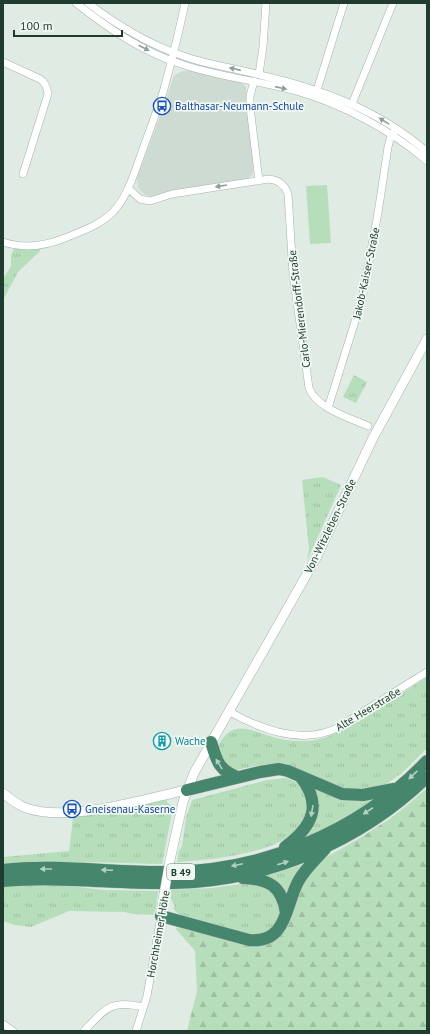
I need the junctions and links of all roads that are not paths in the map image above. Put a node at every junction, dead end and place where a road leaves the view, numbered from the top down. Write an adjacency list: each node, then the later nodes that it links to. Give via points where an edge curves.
1 (185, 3): 6 (street)
2 (266, 3): 10 (street)
3 (344, 3): 14 (street)
4 (393, 3): 15 (street)
5 (83, 4): 6 (street, via 130,33); 7 (street, one-way to 7, via 127,40)
6 (174, 53): 7 (street); 9 (street, one-way to 6)
7 (172, 61): 12 (street); 23 (street)
8 (3, 62): 21 (street, via 40,78 48,89)
9 (248, 72): 10 (street); 12 (street)
10 (259, 74): 11 (street)
11 (268, 76): 13 (street); 14 (street)
12 (250, 81): 13 (street); 22 (street, via 250,107)
13 (266, 84): 16 (street, one-way to 16, via 310,96)
14 (317, 90): 15 (street)
15 (352, 104): 16 (street); 17 (street); 18 (street, one-way to 15)
16 (343, 109): 17 (street)
17 (354, 114): 18 (street)
18 (394, 132): 19 (street); 26 (street, Jakob-Kaiser-Straße, via 388,147 362,299)
19 (425, 151): 20 (street)
20 (427, 161)
21 (22, 174)
22 (259, 181): 23 (street, Carlo-Mierendorff-Straße, one-way to 23, via 172,194 150,201 140,199); 26 (street, Carlo-Mierendorff-Straße, via 278,181 288,194 293,274 310,393)
23 (128, 188): 24 (street, via 117,207 108,216 56,242 18,245)
24 (3, 242)
25 (427, 339): 29 (street, Von-Witzleben-Straße, via 373,438 316,558)
26 (328, 408): 27 (street, Carlo-Mierendorff-Straße)
27 (368, 426)
28 (427, 672): 29 (street, Alte Heerstraße, via 339,727 317,735 278,733 247,722)
29 (230, 712): 30 (street)
30 (211, 742): 33 (highway, one-way to 30, via 219,765); 36 (street)
31 (427, 761): 35 (highway, B 49, one-way to 35)
32 (300, 776): 33 (highway, via 279,769); 35 (highway, via 335,792 349,795 371,794); 39 (highway, one-way to 39, via 311,794 312,817 302,832)
33 (237, 777): 36 (highway)
34 (427, 777): 38 (highway, B 49, via 380,816)
35 (399, 787): 39 (highway, B 49, one-way to 39, via 374,807 348,822)
36 (187, 790): 37 (street, via 94,809 60,813 26,808); 44 (street, Horchheimer Höhe, bridge, via 170,860)
37 (3, 793)
38 (329, 845): 41 (highway, B 49, one-way to 38, via 280,864); 43 (highway, via 299,879)
39 (274, 855): 40 (highway, B 49, one-way to 40, via 231,866 188,871)
40 (3, 870)
41 (232, 877): 42 (highway, B 49, via 173,883 43,879); 43 (highway, via 258,879 272,884 281,895)
42 (3, 881)
43 (286, 913): 44 (highway, via 283,923 275,933 263,940 254,941)
44 (161, 916): 45 (street, Horchheimer Höhe)
45 (144, 1007): 48 (street, via 128,1004 113,1006 102,1012); 49 (street, Horchheimer Höhe)
46 (3, 1024): 47 (street)
47 (14, 1031)
48 (84, 1031)
49 (136, 1031)

